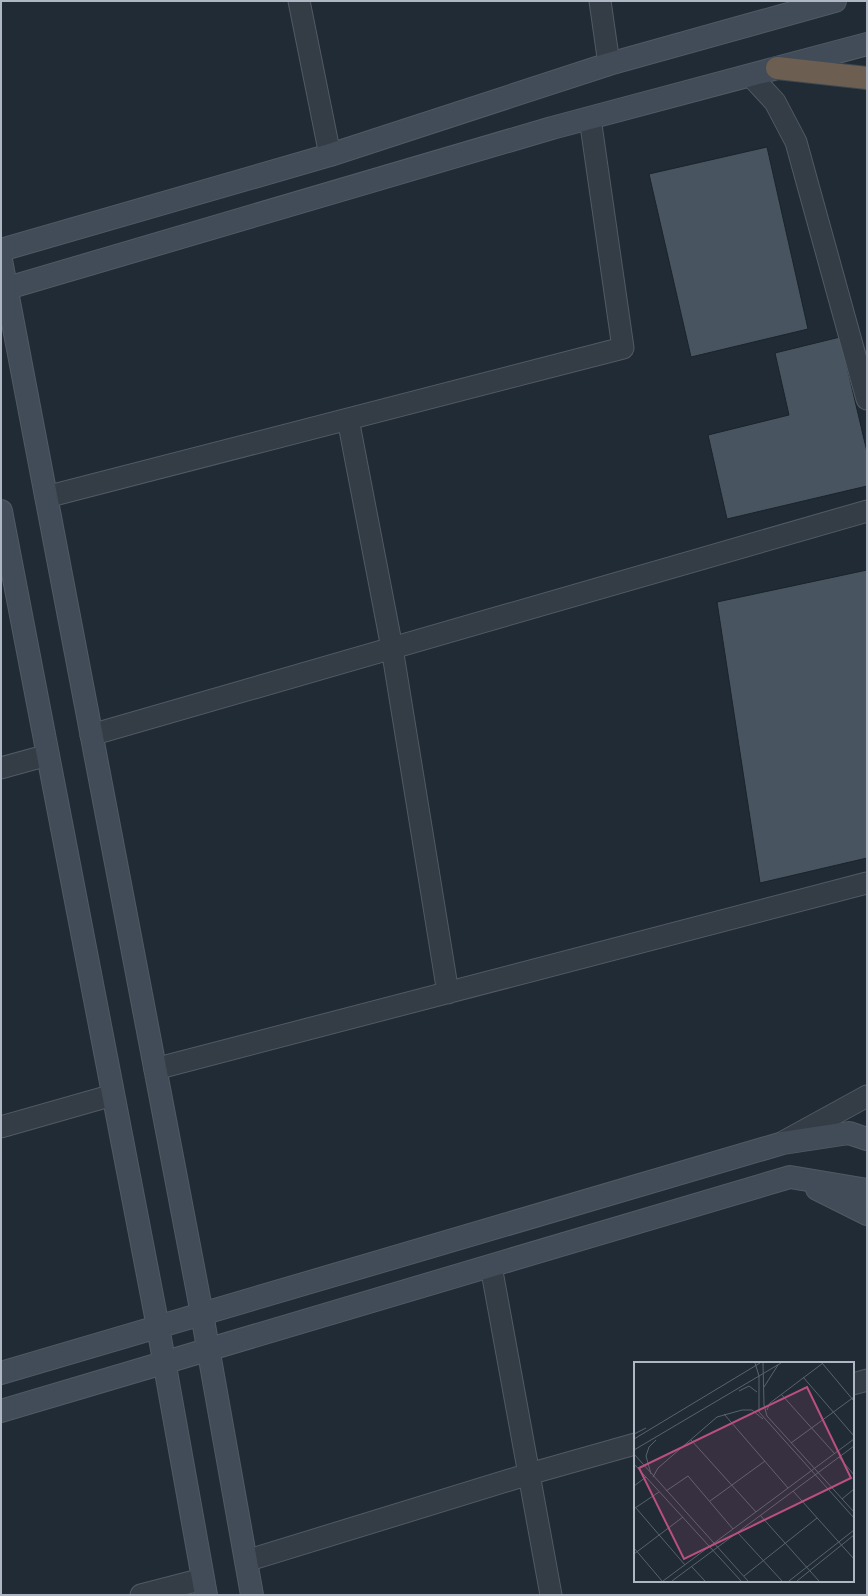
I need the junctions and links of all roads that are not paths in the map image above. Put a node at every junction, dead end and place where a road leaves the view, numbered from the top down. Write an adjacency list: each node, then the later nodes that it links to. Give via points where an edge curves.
1 (299, 1): 11 (street)
2 (600, 1): 6 (street)
3 (828, 2): 4 (main road)
4 (777, 9): 6 (main road)
5 (867, 44): 7 (main road)
6 (609, 64): 11 (main road)
7 (777, 68): 8 (main road); 9 (highway)
8 (750, 76): 10 (main road); 15 (street, via 775,102 796,142)
9 (867, 78)
10 (590, 118): 14 (main road); 16 (street, via 623,348)
11 (330, 156): 12 (main road)
12 (1, 250)
13 (1, 260): 14 (main road)
14 (4, 289): 17 (main road)
15 (867, 399)
16 (348, 419): 17 (street); 20 (street)
17 (46, 497): 21 (main road)
18 (867, 511): 20 (street)
19 (1, 514): 22 (main road)
20 (392, 648): 21 (street); 25 (street)
21 (91, 735): 26 (main road)
22 (48, 755): 23 (street); 27 (main road)
23 (1, 768)
24 (867, 883): 25 (street)
25 (448, 993): 26 (street)
26 (155, 1069): 36 (main road)
27 (113, 1095): 29 (street); 37 (main road)
28 (867, 1096): 31 (street)
29 (1, 1127)
30 (867, 1139): 31 (main road, via 849,1134)
31 (783, 1142): 36 (main road)
32 (790, 1177): 33 (main road); 34 (main road); 35 (main road)
33 (867, 1190)
34 (867, 1214)
35 (491, 1266): 38 (main road); 45 (street)
36 (202, 1314): 37 (main road); 38 (main road)
37 (158, 1327): 39 (main road); 40 (main road)
38 (208, 1349): 39 (main road); 46 (main road)
39 (165, 1362): 43 (main road); 47 (main road)
40 (1, 1373)
41 (867, 1380): 42 (street)
42 (854, 1384)
43 (1, 1411)
44 (634, 1444): 45 (street)
45 (529, 1474): 46 (street); 50 (street)
46 (246, 1561): 49 (main road)
47 (205, 1587): 48 (street)
48 (141, 1595)
49 (252, 1595)
50 (551, 1595)

